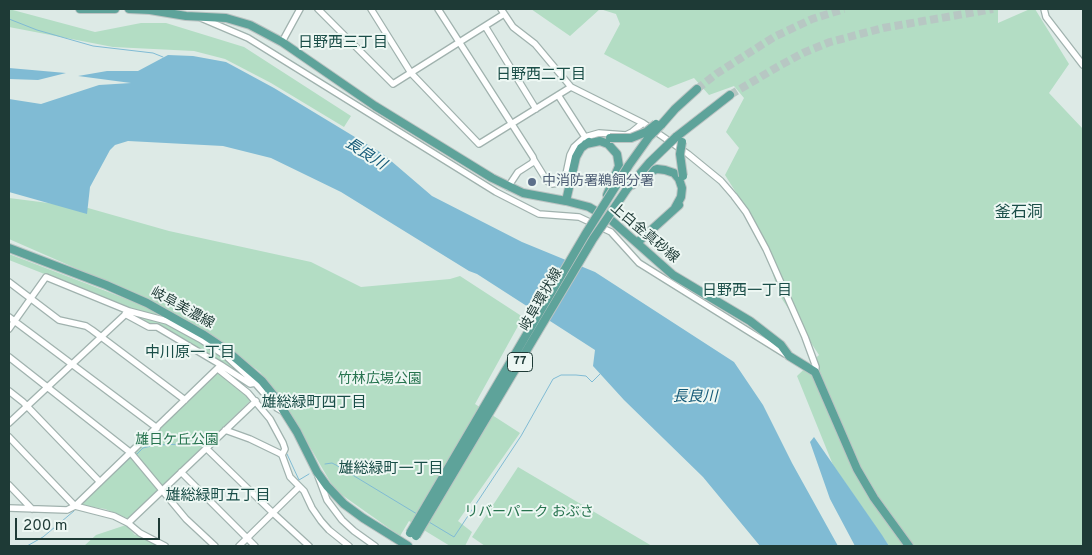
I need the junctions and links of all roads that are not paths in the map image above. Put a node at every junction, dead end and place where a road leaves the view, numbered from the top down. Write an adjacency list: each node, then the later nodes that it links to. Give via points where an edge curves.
1 (80, 9): 2 (main road)
2 (89, 9): 3 (main road)
3 (115, 9)
4 (129, 9): 11 (main road, 上白金真砂線)
5 (300, 9): 13 (street)
6 (318, 9): 16 (street, via 393,84)
7 (371, 9): 16 (street)
8 (438, 9): 14 (street)
9 (1044, 9): 15 (street, via 1046,17)
10 (503, 11): 12 (street); 17 (street, via 513,27 535,44)
11 (194, 16): 13 (main road, 上白金真砂線, via 226,18 250,25); 43 (street, via 248,38 513,201 539,214 579,217 611,232 639,263)
12 (485, 26): 14 (street); 21 (street)
13 (282, 42): 30 (main road, 上白金真砂線, via 375,106)
14 (459, 42): 16 (street); 23 (street)
15 (1083, 65)
16 (411, 73): 23 (street, via 479,144)
17 (571, 87): 19 (street); 22 (street)
18 (697, 89): 24 (main road, 岐阜環状線 / 77)
19 (558, 95): 21 (street); 25 (street)
20 (730, 95): 26 (main road, 岐阜環状線 / 77)
21 (536, 109): 23 (street)
22 (643, 123): 25 (street, via 626,135 599,133); 47 (street, via 721,182 746,212 801,328)
23 (511, 124): 28 (street)
24 (659, 124): 27 (main road, 77, bridge, via 639,136); 33 (main road, 岐阜環状線 / 77, bridge)
25 (586, 140): 27 (main road, 77); 28 (street, via 574,147 564,180 558,183 547,181); 32 (main road, via 576,157)
26 (679, 140): 29 (main road, bridge); 31 (main road, 岐阜環状線 / 77, bridge, via 649,163)
27 (609, 141): 33 (main road, 77, bridge, via 618,154 619,166)
28 (534, 160): 30 (street, via 518,172)
29 (681, 177): 31 (main road, 77, bridge, via 657,169); 34 (main road, via 686,192 684,199)
30 (508, 187): 32 (main road, 上白金真砂線, via 538,197)
31 (628, 189): 73 (main road, 岐阜環状線 / 77, bridge, via 593,239)
32 (566, 201): 34 (main road, 上白金真砂線, via 589,207)
33 (602, 209): 73 (main road, 岐阜環状線 / 77, bridge)
34 (638, 242): 43 (main road, 上白金真砂線, via 673,275 750,321)
35 (9, 248): 54 (main road, 岐阜美濃線, via 106,285 204,335 262,381)
36 (9, 282): 37 (street)
37 (30, 298): 38 (street, via 46,277); 40 (street); 42 (street, via 59,320 86,326)
38 (127, 313): 42 (street); 46 (street, via 149,327 157,327); 48 (street, via 167,321 200,338)
39 (9, 316): 40 (street)
40 (14, 321): 41 (street); 45 (street)
41 (9, 329)
42 (101, 336): 45 (street); 51 (street)
43 (789, 356): 47 (main road, 上白金真砂線)
44 (9, 357): 49 (street)
45 (72, 364): 49 (street); 56 (street)
46 (219, 367): 48 (street, via 250,384); 51 (street); 52 (street)
47 (815, 372): 83 (main road, via 857,470)
48 (254, 383): 54 (street, via 276,408)
49 (47, 387): 53 (street); 60 (street)
50 (9, 391): 53 (street)
51 (185, 400): 56 (street)
52 (256, 401): 57 (street); 61 (street, via 283,443)
53 (27, 406): 55 (street); 64 (street)
54 (287, 413): 63 (main road, 岐阜美濃線)
55 (9, 423)
56 (157, 428): 60 (street)
57 (225, 430): 59 (street); 61 (street)
58 (9, 437): 68 (street)
59 (206, 448): 62 (street); 71 (street)
60 (131, 453): 64 (street); 67 (street)
61 (282, 455): 66 (street, via 290,477)
62 (180, 472): 67 (street); 74 (street)
63 (317, 472): 81 (street, via 328,500 342,520); 82 (main road, 岐阜美濃線, via 344,504)
64 (100, 482): 68 (street)
65 (9, 485): 70 (street)
66 (299, 487): 71 (street); 80 (street, via 328,530)
67 (161, 490): 72 (street); 76 (street)
68 (75, 506): 70 (street, via 67,510); 72 (street)
69 (9, 508): 70 (street)
70 (32, 509)
71 (273, 513): 74 (street); 79 (street)
72 (128, 523): 75 (street)
73 (413, 535): 82 (main road, 岐阜環状線 / 77)
74 (246, 538): 77 (street); 78 (street)
75 (165, 546)
76 (216, 546)
77 (239, 546)
78 (255, 546)
79 (309, 546)
80 (349, 546)
81 (375, 546)
82 (406, 546)
83 (909, 546)

